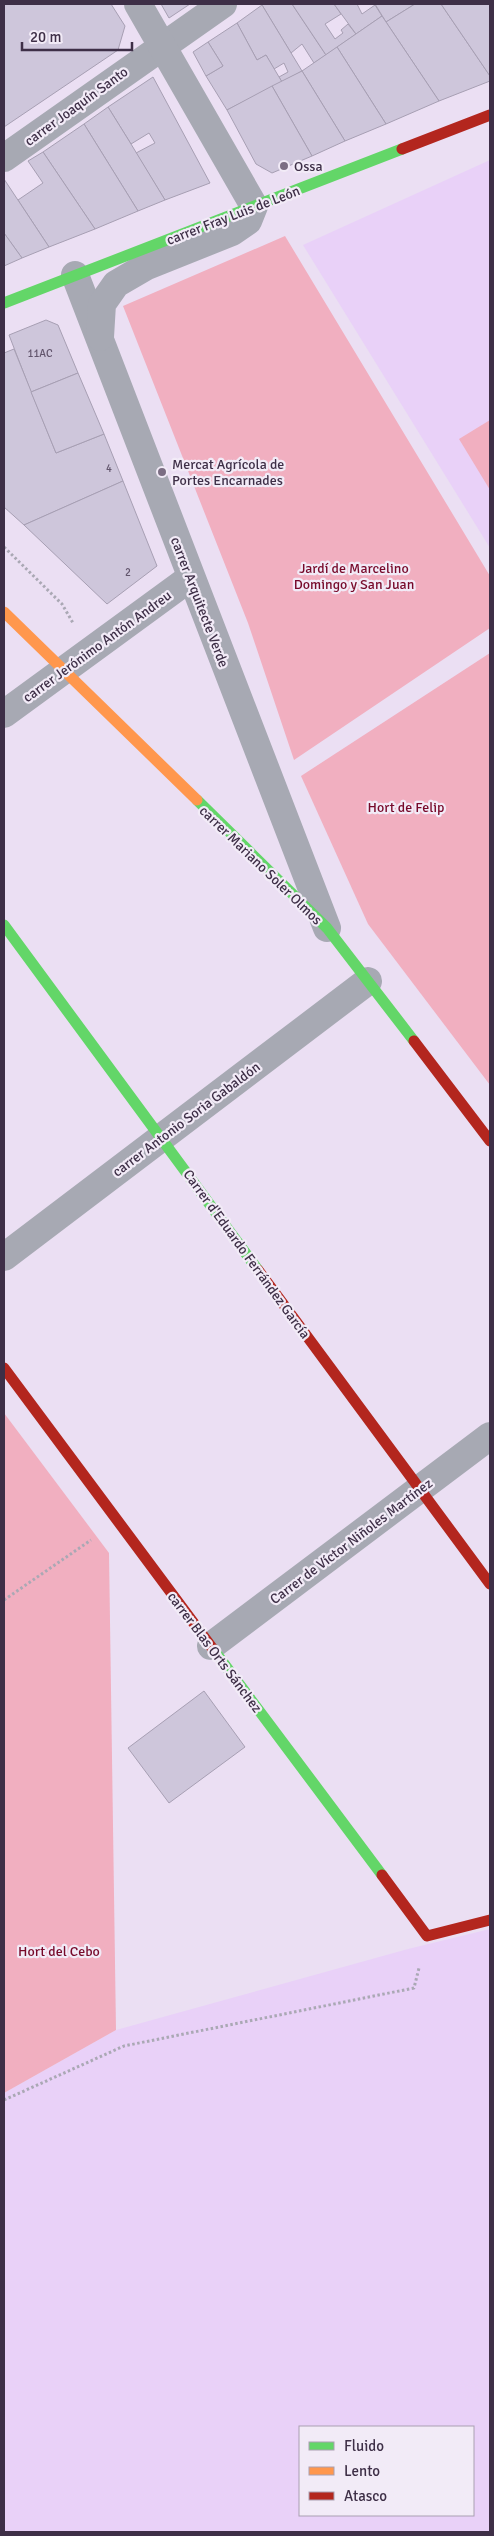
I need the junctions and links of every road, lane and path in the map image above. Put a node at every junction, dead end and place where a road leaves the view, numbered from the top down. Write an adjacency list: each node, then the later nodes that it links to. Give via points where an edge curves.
1 (138, 4): 3 (street)
2 (223, 4): 3 (street, carrer Joaquín Santo)
3 (161, 45): 5 (street, carrer Joaquín Santo); 6 (street)
4 (490, 115): 6 (main road, carrer Fray Luis de León)
5 (4, 158)
6 (254, 206): 7 (main road, carrer Fray Luis de León); 9 (street, via 248,221 232,232 147,266 116,284 102,304)
7 (75, 275): 8 (main road, carrer Fray Luis de León); 9 (street, carrer Arquitecte Verde)
8 (4, 303)
9 (100, 340): 10 (street, carrer Arquitecte Verde)
10 (190, 578): 12 (street, carrer Jerónimo Antón Andreu); 15 (street, carrer Arquitecte Verde)
11 (4, 612): 12 (main road, carrer Mariano Soler Olmos)
12 (62, 672): 13 (street, carrer Jerónimo Antón Andreu); 15 (main road, carrer Mariano Soler Olmos)
13 (4, 714)
14 (4, 925): 17 (main road, Carrer d'Eduardo Ferrández García)
15 (327, 928): 16 (main road, carrer Mariano Soler Olmos)
16 (368, 981): 17 (street, carrer Antonio Soria Gabaldón); 18 (main road, carrer Mariano Soler Olmos)
17 (161, 1138): 19 (street, carrer Antonio Soria Gabaldón); 22 (main road, Carrer d'Eduardo Ferrández García)
18 (490, 1141)
19 (4, 1257)
20 (4, 1368): 23 (main road, carrer Blas Orts Sánchez)
21 (490, 1436): 22 (street, Carrer de Víctor Niñoles Martínez)
22 (420, 1489): 24 (main road, Carrer d'Eduardo Ferrández García); 26 (street, Carrer de Víctor Niñoles Martínez)
23 (118, 1521): 25 (path); 26 (main road, carrer Blas Orts Sánchez)
24 (490, 1584)
25 (4, 1600)
26 (211, 1646): 28 (main road, carrer Blas Orts Sánchez)
27 (490, 1920): 28 (main road)
28 (428, 1936): 29 (path, via 414,1988 124,2046)
29 (4, 2100)

